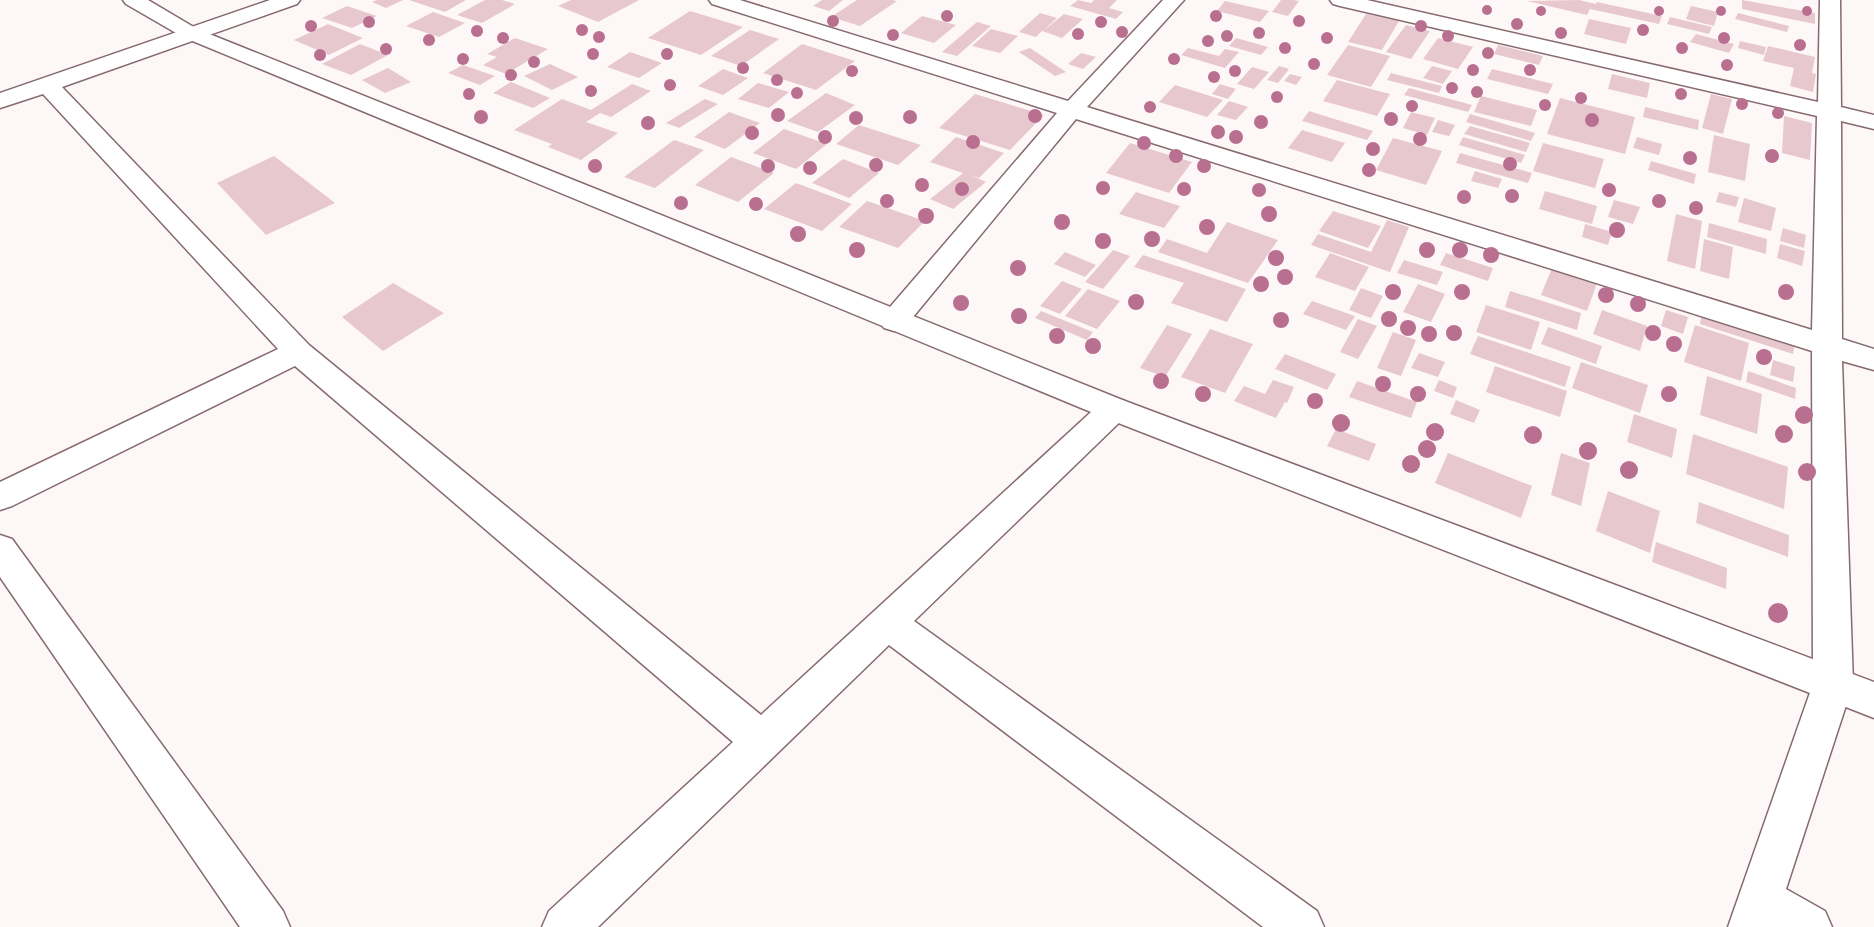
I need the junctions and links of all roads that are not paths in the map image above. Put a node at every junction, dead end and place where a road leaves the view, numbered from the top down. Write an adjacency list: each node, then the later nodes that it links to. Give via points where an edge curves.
1 (133, 0): 7 (street)
2 (290, 0): 7 (street)
3 (719, 0): 10 (street)
4 (1174, 0): 10 (street)
5 (1340, 0): 11 (street)
6 (1830, 0): 11 (street)
7 (190, 33): 8 (street); 13 (street)
8 (47, 84): 9 (street); 15 (street)
9 (0, 101)
10 (1071, 111): 13 (street); 14 (street)
11 (1831, 112): 12 (street); 14 (street)
12 (1874, 122)
13 (894, 321): 17 (street)
14 (1827, 346): 16 (street); 21 (street)
15 (298, 352): 18 (street); 23 (street)
16 (1874, 360)
17 (1114, 409): 20 (street); 21 (street)
18 (0, 497)
19 (0, 549): 25 (street)
20 (887, 622): 23 (street); 27 (street)
21 (1833, 684): 22 (street); 24 (street)
22 (1874, 700)
23 (762, 741): 26 (street)
24 (1756, 913): 28 (street)
25 (267, 927)
26 (565, 927)
27 (1301, 927)
28 (1809, 927)

